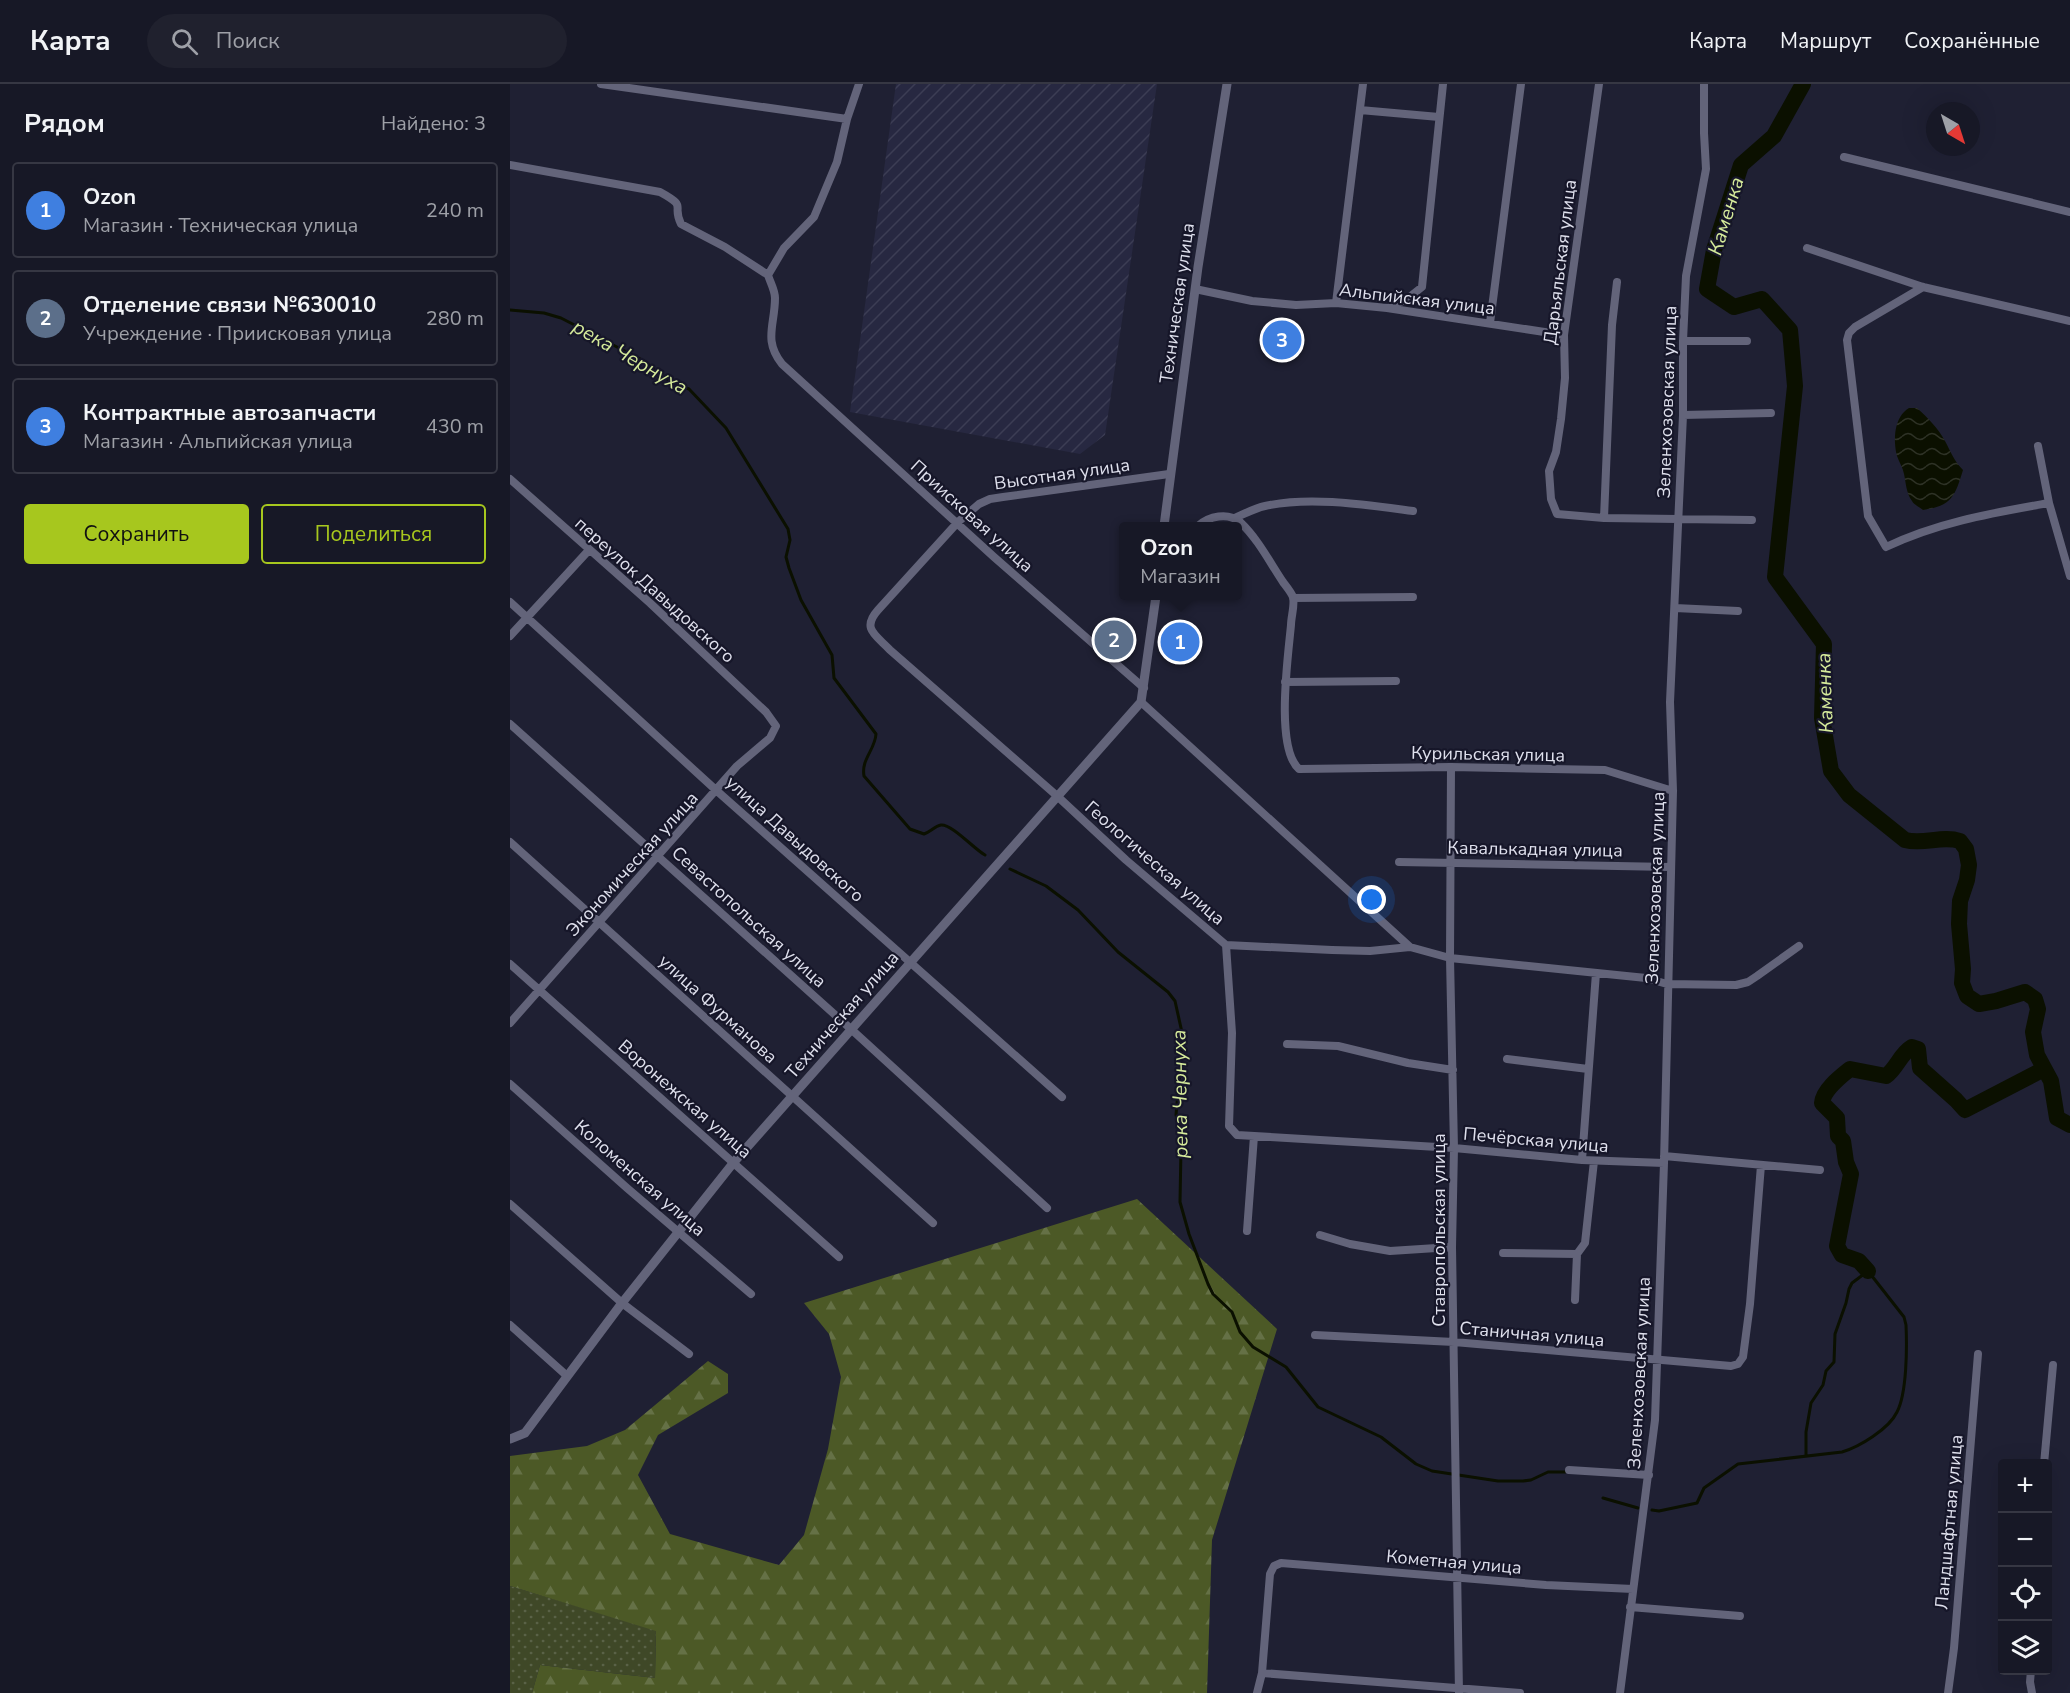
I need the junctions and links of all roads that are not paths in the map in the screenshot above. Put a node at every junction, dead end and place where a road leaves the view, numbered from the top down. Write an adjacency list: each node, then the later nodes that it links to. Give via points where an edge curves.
1 (601, 84): 11 (street)
2 (859, 84): 11 (street)
3 (1227, 84): 19 (street, Техническая улица)
4 (1363, 84): 9 (street)
5 (1443, 84): 10 (street)
6 (1521, 84): 23 (street)
7 (1599, 84): 24 (street, Дарьяльская улица)
8 (1704, 84): 25 (street, Зеленхозовская улица, via 1706,169 1686,276)
9 (1360, 110): 10 (street); 20 (street)
10 (1439, 117): 21 (street, via 1422,287)
11 (848, 119): 16 (street, via 837,162 814,217 784,248)
12 (1844, 157): 14 (street)
13 (510, 165): 16 (street, via 660,192 676,201 681,225)
14 (2070, 212)
15 (1807, 248): 18 (street)
16 (768, 274): 38 (street, Приисковая улица, via 775,296 771,345 782,364)
17 (1617, 282): 35 (street)
18 (1923, 287): 22 (street); 32 (street, via 1855,327 1847,340 1868,516 1886,546 1951,522)
19 (1195, 289): 20 (street, Альпийская улица, via 1252,301); 30 (street, Техническая улица)
20 (1336, 303): 21 (street, Альпийская улица)
21 (1387, 308): 23 (street, Альпийская улица)
22 (2070, 321)
23 (1490, 323): 24 (street, Альпийская улица)
24 (1564, 335): 35 (street, Дарьяльская улица, via 1565,378 1556,452 1549,471 1551,499 1557,514)
25 (1683, 341): 26 (street); 28 (street, Зеленхозовская улица)
26 (1747, 341)
27 (1771, 413): 28 (street)
28 (1683, 415): 36 (street, Зеленхозовская улица)
29 (2038, 446): 32 (street)
30 (1169, 474): 38 (street, Высотная улица, via 990,499); 39 (street, Техническая улица)
31 (510, 479): 43 (street, переулок Давыдовского)
32 (2049, 502): 44 (street)
33 (1413, 512): 34 (street, via 1357,503 1292,502 1264,506)
34 (1235, 518): 40 (street, via 1214,517); 41 (street)
35 (1604, 518): 36 (street)
36 (1678, 518): 37 (street); 49 (street, Зеленхозовская улица)
37 (1752, 520)
38 (958, 522): 52 (street, Высотная улица, via 871,617); 56 (street, Приисковая улица)
39 (1164, 522)
40 (1205, 522)
41 (1239, 522)
42 (1242, 525): 46 (street)
43 (589, 550): 51 (street); 59 (street, переулок Давыдовского, via 766,712)
44 (2070, 576)
45 (1413, 597): 46 (street)
46 (1293, 598): 55 (street)
47 (1155, 600): 56 (street)
48 (510, 602): 51 (street, улица Давыдовского)
49 (1676, 609): 50 (street); 62 (street, Зеленхозовская улица, via 1670,702)
50 (1738, 611)
51 (527, 617): 53 (street); 61 (street, улица Давыдовского)
52 (869, 625): 63 (street, Геологическая улица, via 890,650)
53 (510, 636)
54 (1396, 681): 55 (street)
55 (1286, 682): 60 (street, Курильская улица, via 1289,754 1299,769)
56 (1144, 688): 57 (street)
57 (1141, 702): 63 (street, Техническая улица); 72 (street)
58 (510, 724): 65 (street, Севастопольская улица)
59 (776, 726): 61 (street, Экономическая улица, via 770,738 737,766)
60 (1451, 768): 62 (street, Курильская улица, via 1605,770); 67 (street, Ставропольская улица)
61 (717, 791): 65 (street, Экономическая улица); 74 (street, улица Давыдовского)
62 (1673, 791): 68 (street, Зеленхозовская улица)
63 (1056, 795): 70 (street, Геологическая улица); 74 (street, Техническая улица)
64 (510, 842): 69 (street, улица Фурманова)
65 (659, 856): 69 (street, Экономическая улица); 80 (street, Севастопольская улица)
66 (1399, 862): 67 (street, Кавалькадная улица)
67 (1450, 862): 68 (street, Кавалькадная улица); 73 (street, Ставропольская улица)
68 (1670, 867): 77 (street, Зеленхозовская улица)
69 (599, 923): 78 (street, Экономическая улица); 86 (street, улица Фурманова)
70 (1226, 945): 72 (street, Геологическая улица, via 1342,951); 88 (street, Печёрская улица, via 1232,1033 1229,1126 1237,1135)
71 (1799, 946): 77 (street, Геологическая улица, via 1748,982)
72 (1410, 947): 73 (street, Геологическая улица)
73 (1450, 958): 76 (street, Геологическая улица); 84 (street, Ставропольская улица)
74 (911, 962): 80 (street, Техническая улица); 87 (street, улица Давыдовского)
75 (510, 964): 78 (street, Воронежская улица)
76 (1596, 973): 77 (street, Геологическая улица); 83 (street)
77 (1667, 984): 91 (street, Зеленхозовская улица)
78 (539, 991): 79 (street, Экономическая улица); 93 (street, Воронежская улица)
79 (510, 1023)
80 (852, 1030): 86 (street, Техническая улица); 97 (street, Севастопольская улица)
81 (1287, 1044): 84 (street, via 1338,1046)
82 (1506, 1059): 83 (street)
83 (1588, 1069): 90 (street)
84 (1453, 1070): 89 (street, Ставропольская улица)
85 (510, 1084): 100 (street, Коломенская улица)
86 (792, 1096): 93 (street, Техническая улица); 98 (street, улица Фурманова)
87 (1062, 1097)
88 (1254, 1136): 89 (street, Печёрская улица); 99 (street)
89 (1454, 1148): 90 (street, Печёрская улица); 102 (street, Ставропольская улица)
90 (1582, 1160): 92 (street, Печёрская улица)
91 (1664, 1160): 92 (street, Печёрская улица); 94 (street, Печёрская улица); 114 (street, Зеленхозовская улица)
92 (1593, 1161): 104 (street, via 1585,1243)
93 (734, 1162): 100 (street, Техническая улица); 105 (street, Воронежская улица)
94 (1761, 1165): 95 (street, Печёрская улица); 114 (street, Станичная улица, via 1743,1358 1731,1366)
95 (1820, 1170)
96 (510, 1204): 108 (street)
97 (1047, 1208)
98 (933, 1223)
99 (1247, 1231)
100 (678, 1232): 106 (street, Коломенская улица); 108 (street, Техническая улица)
101 (1320, 1235): 102 (street, via 1390,1251)
102 (1452, 1247): 111 (street, Ставропольская улица)
103 (1503, 1253): 104 (street)
104 (1577, 1254): 107 (street)
105 (839, 1257)
106 (751, 1294)
107 (1575, 1300)
108 (622, 1303): 112 (street); 116 (street, Техническая улица)
109 (510, 1325): 116 (street)
110 (1315, 1335): 111 (street, Станичная улица)
111 (1454, 1342): 114 (street, Станичная улица); 121 (street, Ставропольская улица)
112 (689, 1354)
113 (1978, 1354): 131 (street, Ландшафтная улица)
114 (1657, 1359): 120 (street, Зеленхозовская улица)
115 (2053, 1365): 118 (street)
116 (566, 1375): 117 (street, Техническая улица, via 525,1432)
117 (510, 1439)
118 (2044, 1459)
119 (1569, 1470): 120 (street)
120 (1649, 1474): 122 (street, Зеленхозовская улица)
121 (1456, 1577): 122 (street, Кометная улица); 125 (street, Кометная улица, via 1281,1563 1274,1566 1270,1574); 127 (street, Ставропольская улица)
122 (1633, 1589): 123 (street, Зеленхозовская улица)
123 (1630, 1606): 124 (street); 130 (street, Зеленхозовская улица)
124 (1740, 1616)
125 (1262, 1672): 127 (street); 128 (street)
126 (2031, 1675): 132 (street)
127 (1459, 1691): 129 (street)
128 (1257, 1693)
129 (1520, 1693)
130 (1620, 1693)
131 (1948, 1693)
132 (2032, 1693)

